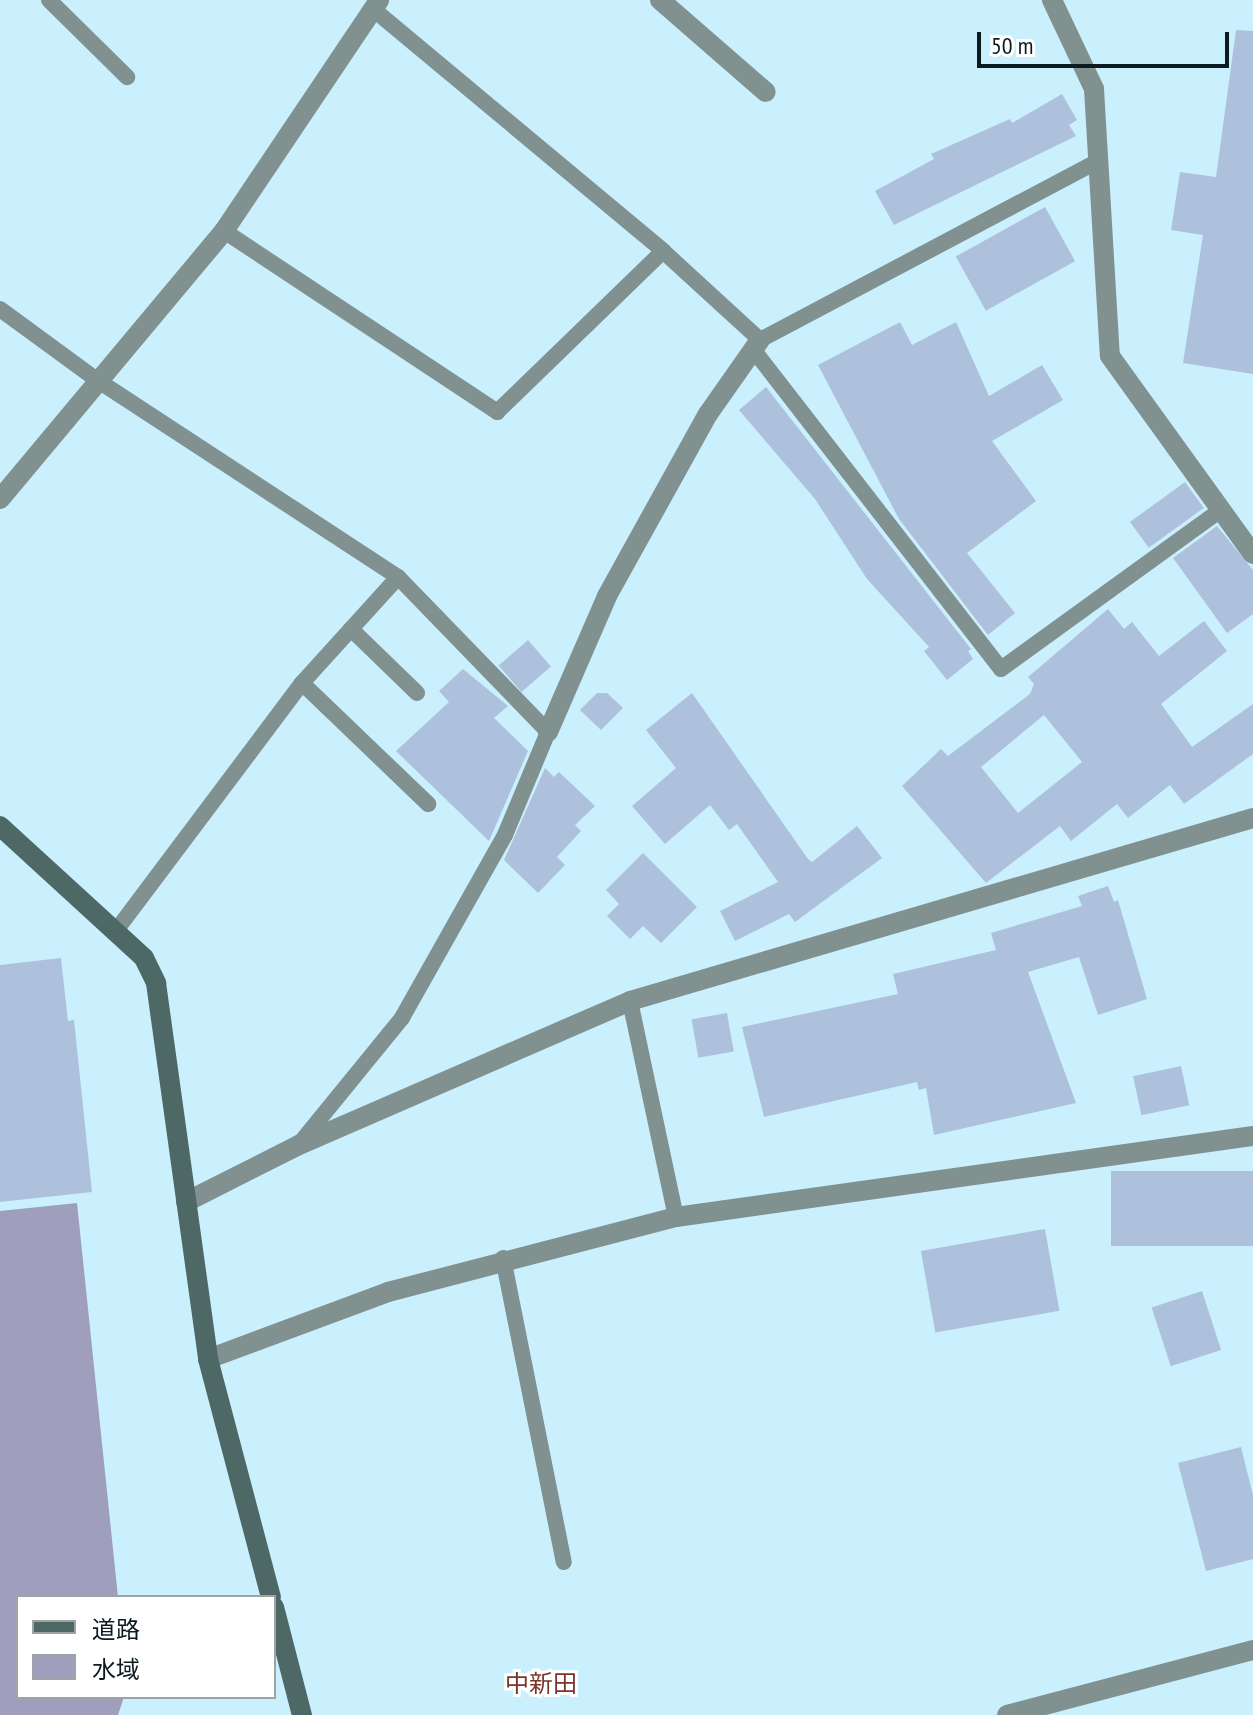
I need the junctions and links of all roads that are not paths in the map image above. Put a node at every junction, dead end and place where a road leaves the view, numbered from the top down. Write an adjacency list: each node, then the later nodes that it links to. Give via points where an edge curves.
1 (49, 0): 5 (lane)
2 (660, 0): 6 (street)
3 (1052, 0): 7 (street, via 1094,89)
4 (376, 4): 8 (street); 9 (lane)
5 (127, 77)
6 (766, 92)
7 (1098, 161): 11 (lane); 14 (street, via 1110,356)
8 (224, 231): 9 (lane, via 497,412); 12 (street)
9 (663, 251): 11 (lane)
10 (0, 309): 12 (lane)
11 (756, 344): 14 (lane, via 1001,669); 20 (street, via 708,414 607,596)
12 (97, 380): 13 (street); 16 (lane)
13 (0, 499)
14 (1219, 511): 15 (street)
15 (1253, 554)
16 (398, 577): 17 (lane); 20 (lane)
17 (351, 629): 18 (lane); 19 (lane)
18 (302, 683): 21 (lane); 24 (lane)
19 (417, 693)
20 (548, 732): 27 (lane, via 505,835 402,1018)
21 (428, 804)
22 (1253, 818): 25 (street)
23 (0, 826): 24 (street)
24 (115, 932): 28 (street, via 144,958 156,983)
25 (630, 1001): 27 (street); 29 (lane)
26 (1253, 1136): 29 (street)
27 (299, 1145): 28 (street)
28 (186, 1202): 31 (street)
29 (676, 1217): 30 (street)
30 (503, 1258): 31 (street, via 388,1292); 32 (lane)
31 (208, 1359): 33 (street)
32 (564, 1562)
33 (270, 1595)
34 (276, 1615): 36 (street)
35 (1253, 1650): 37 (street)
36 (302, 1715)
37 (1007, 1715)

